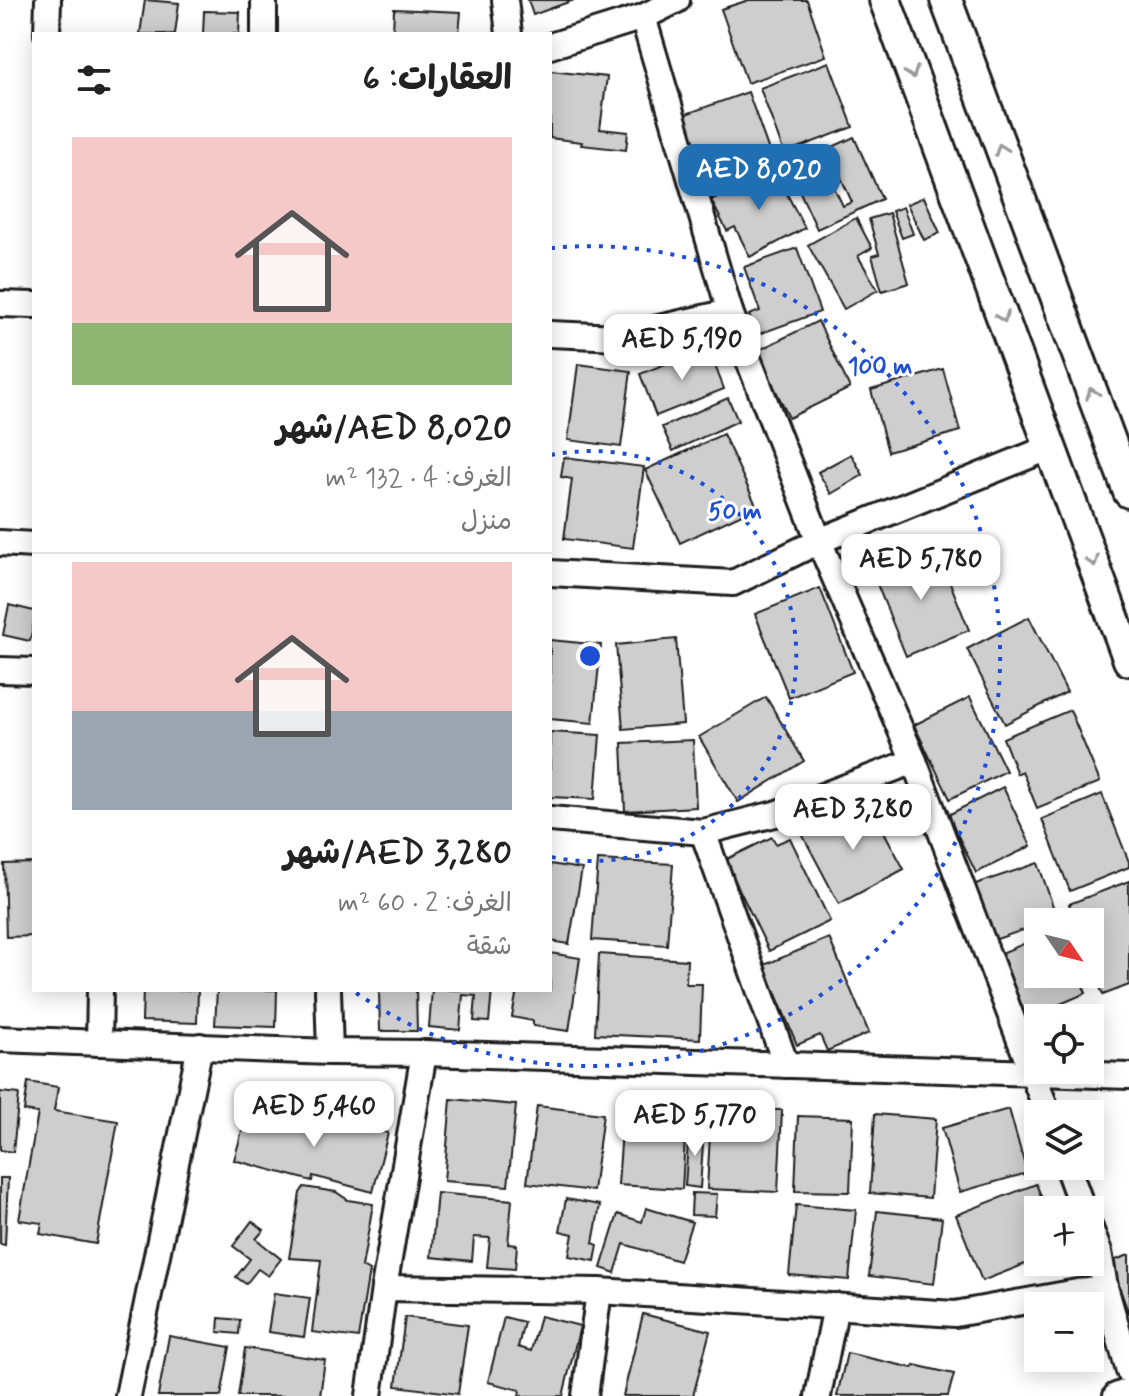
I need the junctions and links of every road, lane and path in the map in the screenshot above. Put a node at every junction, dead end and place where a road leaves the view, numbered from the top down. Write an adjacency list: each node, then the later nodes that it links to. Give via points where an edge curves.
1 (48, 0): 8 (street)
2 (264, 0): 9 (street)
3 (505, 0): 10 (street)
4 (677, 0): 7 (street)
5 (885, 0): 16 (street, one-way to 16)
6 (946, 0): 17 (street, one-way to 6)
7 (643, 17): 11 (street); 14 (street)
8 (47, 32)
9 (264, 32)
10 (509, 32)
11 (552, 45)
12 (0, 304): 13 (street)
13 (32, 305)
14 (730, 312): 15 (street, via 619,337); 18 (street)
15 (552, 334)
16 (1051, 447): 18 (street); 22 (street, one-way to 22)
17 (1129, 492)
18 (819, 541): 21 (street, via 733,583); 25 (street)
19 (0, 543): 20 (street)
20 (32, 545)
21 (552, 573)
22 (1129, 660)
23 (0, 670): 24 (street)
24 (32, 671)
25 (914, 761): 27 (street, via 775,814); 33 (street)
26 (552, 819): 27 (street)
27 (703, 832): 36 (street)
28 (100, 992): 31 (street)
29 (328, 992): 34 (street)
30 (0, 1039): 31 (street)
31 (99, 1043): 32 (street)
32 (200, 1046): 34 (street); 47 (street)
33 (1024, 1049)
34 (330, 1052): 35 (street)
35 (424, 1053): 36 (street); 42 (street)
36 (786, 1065): 37 (street)
37 (1024, 1073)
38 (1104, 1075): 39 (street)
39 (1129, 1076)
40 (1103, 1276): 41 (street)
41 (1105, 1287): 44 (street, via 955,1314); 45 (street)
42 (384, 1288): 43 (street); 48 (street)
43 (599, 1291): 44 (street); 49 (street)
44 (836, 1306): 50 (street)
45 (1129, 1371)
46 (1129, 1391): 51 (street)
47 (128, 1396)
48 (369, 1396)
49 (585, 1396)
50 (818, 1396)
51 (1116, 1396)

